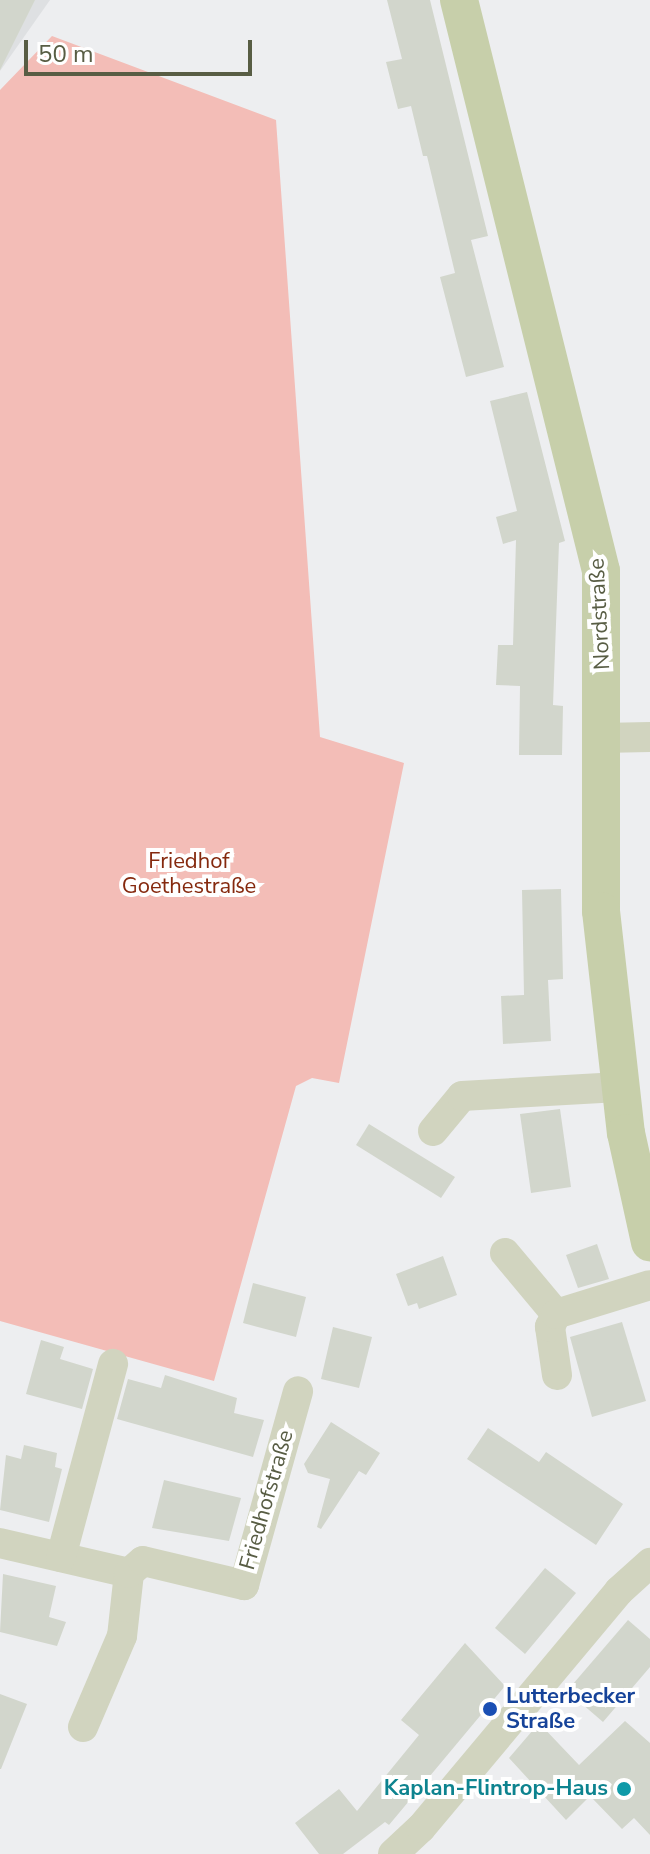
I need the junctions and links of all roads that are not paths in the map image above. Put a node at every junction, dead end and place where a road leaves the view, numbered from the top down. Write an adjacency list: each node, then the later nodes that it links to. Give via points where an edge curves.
1 (459, 0): 3 (main road, Nordstraße, via 592,525 604,626)
2 (650, 737): 3 (street)
3 (601, 738): 4 (main road, Nordstraße, via 601,911)
4 (619, 1087): 5 (street, via 462,1096); 6 (main road, Nordstraße)
5 (433, 1131)
6 (650, 1242)
7 (505, 1253): 9 (street)
8 (650, 1285): 9 (street)
9 (556, 1314): 11 (street, via 550,1327)
10 (113, 1364): 14 (street)
11 (557, 1375)
12 (298, 1391): 16 (street, Friedhofstraße, via 244,1585 143,1561)
13 (0, 1543): 14 (street, Friedhofstraße)
14 (61, 1557): 16 (street, Friedhofstraße)
15 (650, 1563): 18 (street)
16 (129, 1573): 17 (street, via 122,1636)
17 (83, 1727)
18 (393, 1854)

